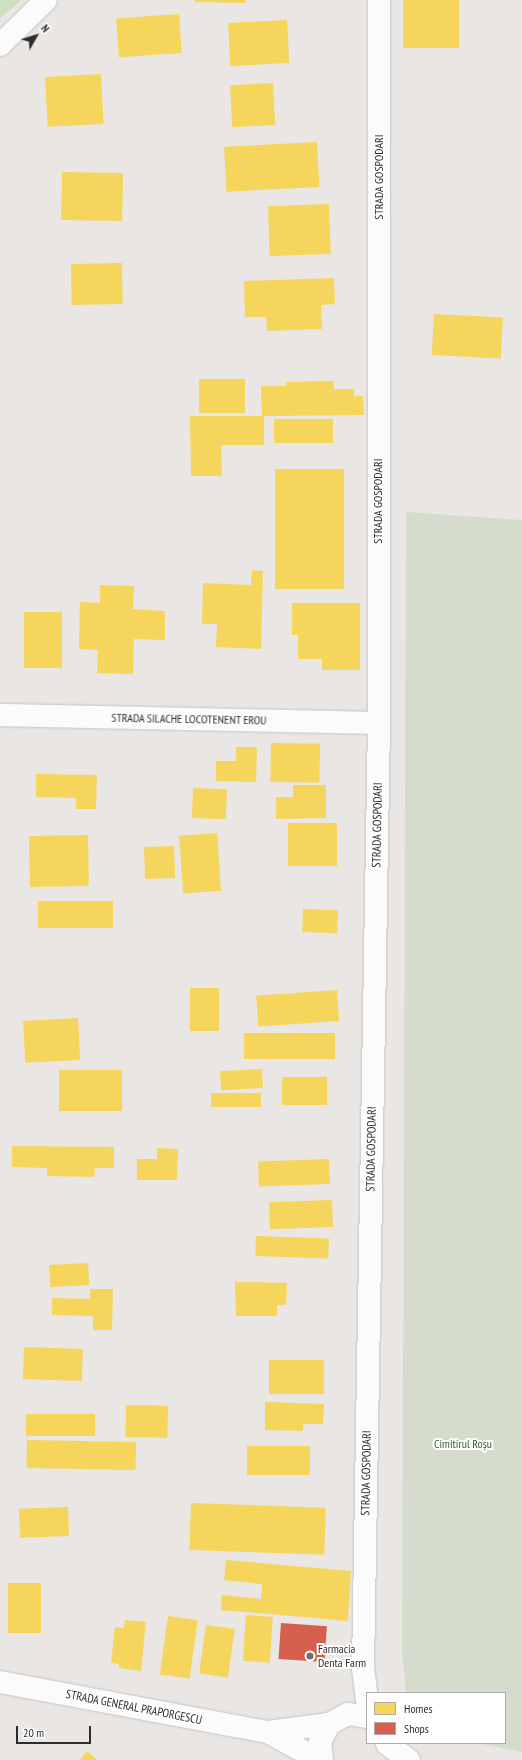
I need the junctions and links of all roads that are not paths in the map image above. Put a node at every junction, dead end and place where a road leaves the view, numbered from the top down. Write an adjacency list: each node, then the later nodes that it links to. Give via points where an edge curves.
1 (46, 0): 3 (street)
2 (379, 0): 5 (street, STRADA GOSPODARI)
3 (0, 45)
4 (0, 715): 5 (street, STRADA SILACHE LOCOTENENT EROU)
5 (379, 723): 6 (street, STRADA GOSPODARI)
6 (363, 1650): 8 (street, STRADA GOSPODARI); 10 (street, STRADA GOSPODARI, via 352,1691)
7 (0, 1682): 11 (street, STRADA GENERAL PRAPORGESCU)
8 (366, 1692)
9 (366, 1717): 10 (street, STRADA GENERAL PRAPORGESCU, via 355,1714)
10 (335, 1720): 11 (street, STRADA GENERAL PRAPORGESCU); 13 (street, STRADA GOSPODARI, via 320,1742)
11 (268, 1732): 13 (street, STRADA GENERAL PRAPORGESCU)
12 (386, 1749): 14 (street)
13 (321, 1760)
14 (409, 1760)

